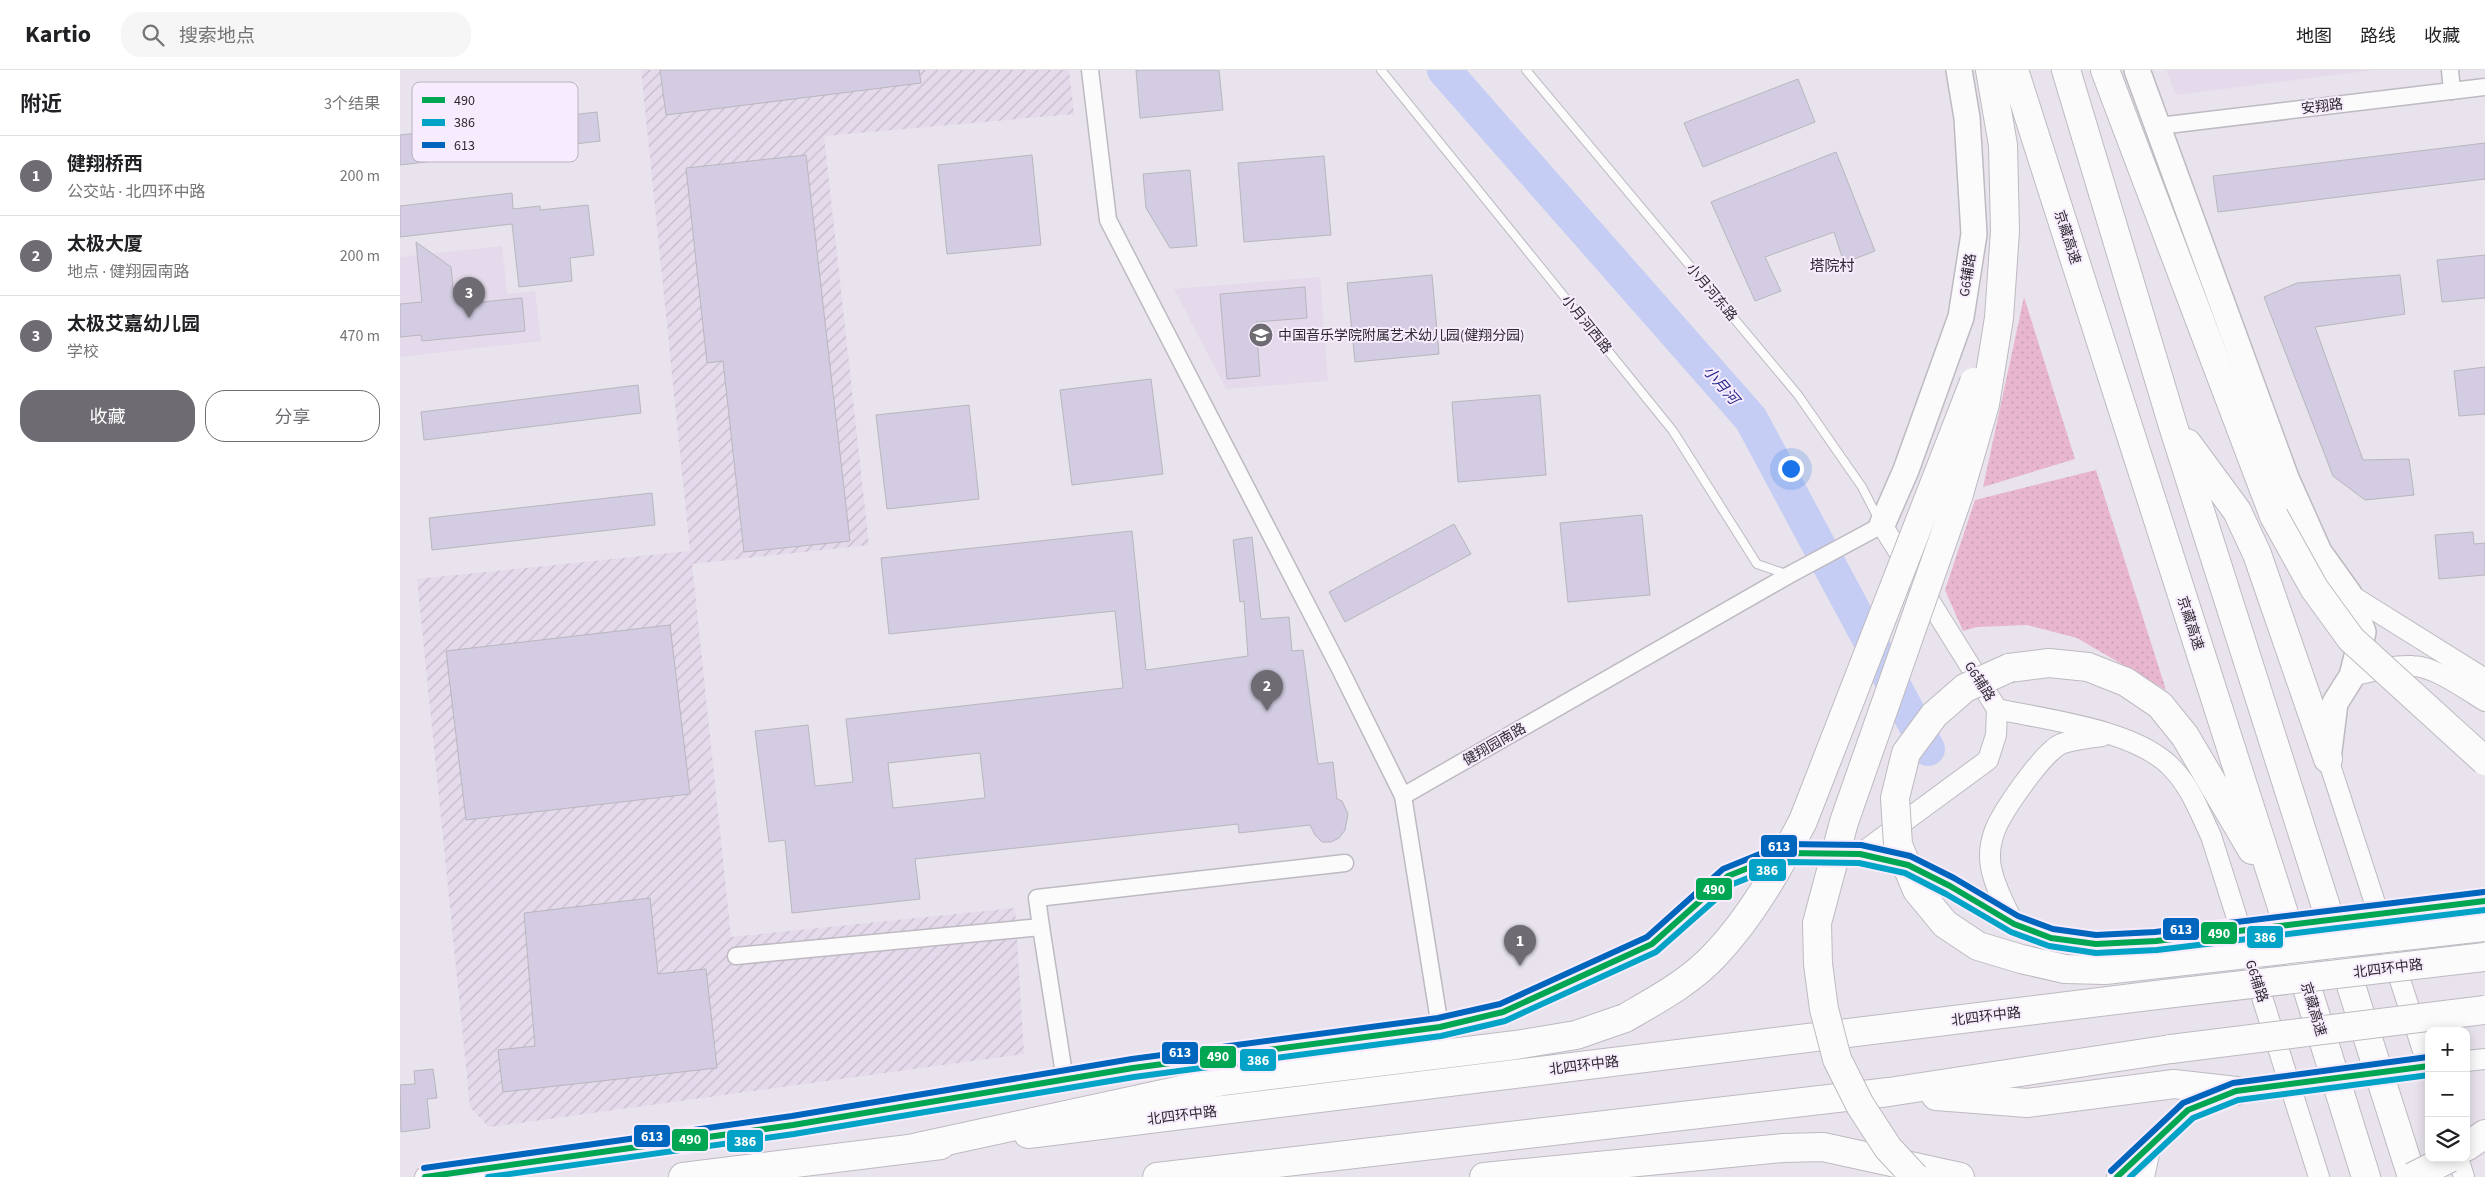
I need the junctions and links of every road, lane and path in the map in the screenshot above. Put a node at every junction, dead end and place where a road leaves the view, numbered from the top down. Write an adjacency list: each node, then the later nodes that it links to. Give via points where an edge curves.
1 (1090, 70): 28 (street, via 1108,220 1339,667)
2 (1381, 70): 17 (lane, 小月河西路, via 1674,431 1757,564)
3 (1526, 70): 16 (lane, 小月河东路, via 1798,395 1862,487)
4 (1959, 70): 16 (main road, G6辅路, via 1967,118 1974,234 1961,317 1906,470)
5 (1990, 70): 14 (highway, via 2003,145 2005,231)
6 (2014, 70): 31 (highway, 京藏高速)
7 (2066, 70): 15 (highway)
8 (2105, 70): 22 (highway, bridge, via 2274,516 2314,588 2351,639)
9 (2137, 70): 13 (main road)
10 (2450, 70): 12 (street)
11 (2485, 87): 12 (street, 安翔路)
12 (2452, 91): 13 (street, 安翔路)
13 (2159, 126): 18 (main road, via 2286,478 2319,552)
14 (1999, 318): 49 (highway, bridge, via 1803,821 1752,910 1715,956 1673,990 1624,1018 1576,1036 1223,1081); 56 (highway, bridge, via 1985,404 1958,497 1844,822 1817,923 1824,1009 1837,1059 1860,1105 1888,1148)
15 (2174, 426): 26 (highway, via 2237,511 2257,554); 62 (highway)
16 (1882, 525): 17 (street, 健翔园南路); 23 (street, G6辅路)
17 (1789, 575): 28 (street, 健翔园南路)
18 (2349, 594): 19 (main road, via 2363,632); 20 (street)
19 (2352, 676): 21 (street, via 2382,668 2415,666 2450,679); 26 (main road, via 2336,703)
20 (2485, 679)
21 (2485, 701)
22 (2424, 707): 25 (highway, bridge); 27 (highway, bridge)
23 (1997, 709): 24 (street, G6辅路); 29 (street, via 1996,735 1988,760)
24 (2114, 734): 33 (street, via 2059,745 2042,760 1994,832 1990,857 1997,887); 60 (street, G6辅路, via 2148,751 2172,768 2190,792 2211,836)
25 (2485, 744)
26 (2328, 759): 39 (street)
27 (2485, 761)
28 (1402, 796): 38 (street)
29 (1860, 854): 33 (street, via 1908,865); 38 (street, via 1786,853 1728,876 1652,944 1503,1012)
30 (1344, 863): 34 (street, via 1036,898)
31 (2280, 900): 32 (highway, bridge, via 2213,781 2185,736 2160,705 2126,682 2088,667 2049,663 2009,668 1965,688 1934,715 1906,753 1895,798 1898,845 1916,890 1945,924 1978,946 2021,959 2065,969 2105,970); 61 (highway, 京藏高速)
32 (2482, 910): 33 (street, bridge, via 2096,944 2051,938)
33 (2014, 924)
34 (1041, 927): 35 (street); 43 (street)
35 (736, 956)
36 (2485, 957): 49 (highway, 北四环中路, bridge)
37 (2485, 1010): 45 (highway, bridge, via 2171,1049)
38 (1440, 1027): 43 (street)
39 (2425, 1055)
40 (2485, 1059): 41 (street)
41 (2470, 1061)
42 (2425, 1067): 44 (street, bridge)
43 (1065, 1080): 52 (street, via 793,1125)
44 (2236, 1091): 45 (highway, via 2174,1084 2027,1103); 48 (street, via 2188,1110)
45 (1889, 1092): 54 (highway)
46 (2485, 1134): 47 (highway)
47 (2470, 1144)
48 (2151, 1145): 58 (street); 59 (street)
49 (918, 1147): 53 (highway, 北四环中路)
50 (2442, 1162): 62 (highway, bridge)
51 (2459, 1162): 63 (street)
52 (425, 1177)
53 (684, 1177)
54 (1157, 1177)
55 (1484, 1177): 57 (highway, bridge, via 1783,1148 1823,1147)
56 (1915, 1177)
57 (1960, 1177)
58 (2117, 1177)
59 (2144, 1177)
60 (2319, 1177)
61 (2366, 1177)
62 (2412, 1177)
63 (2464, 1177)

